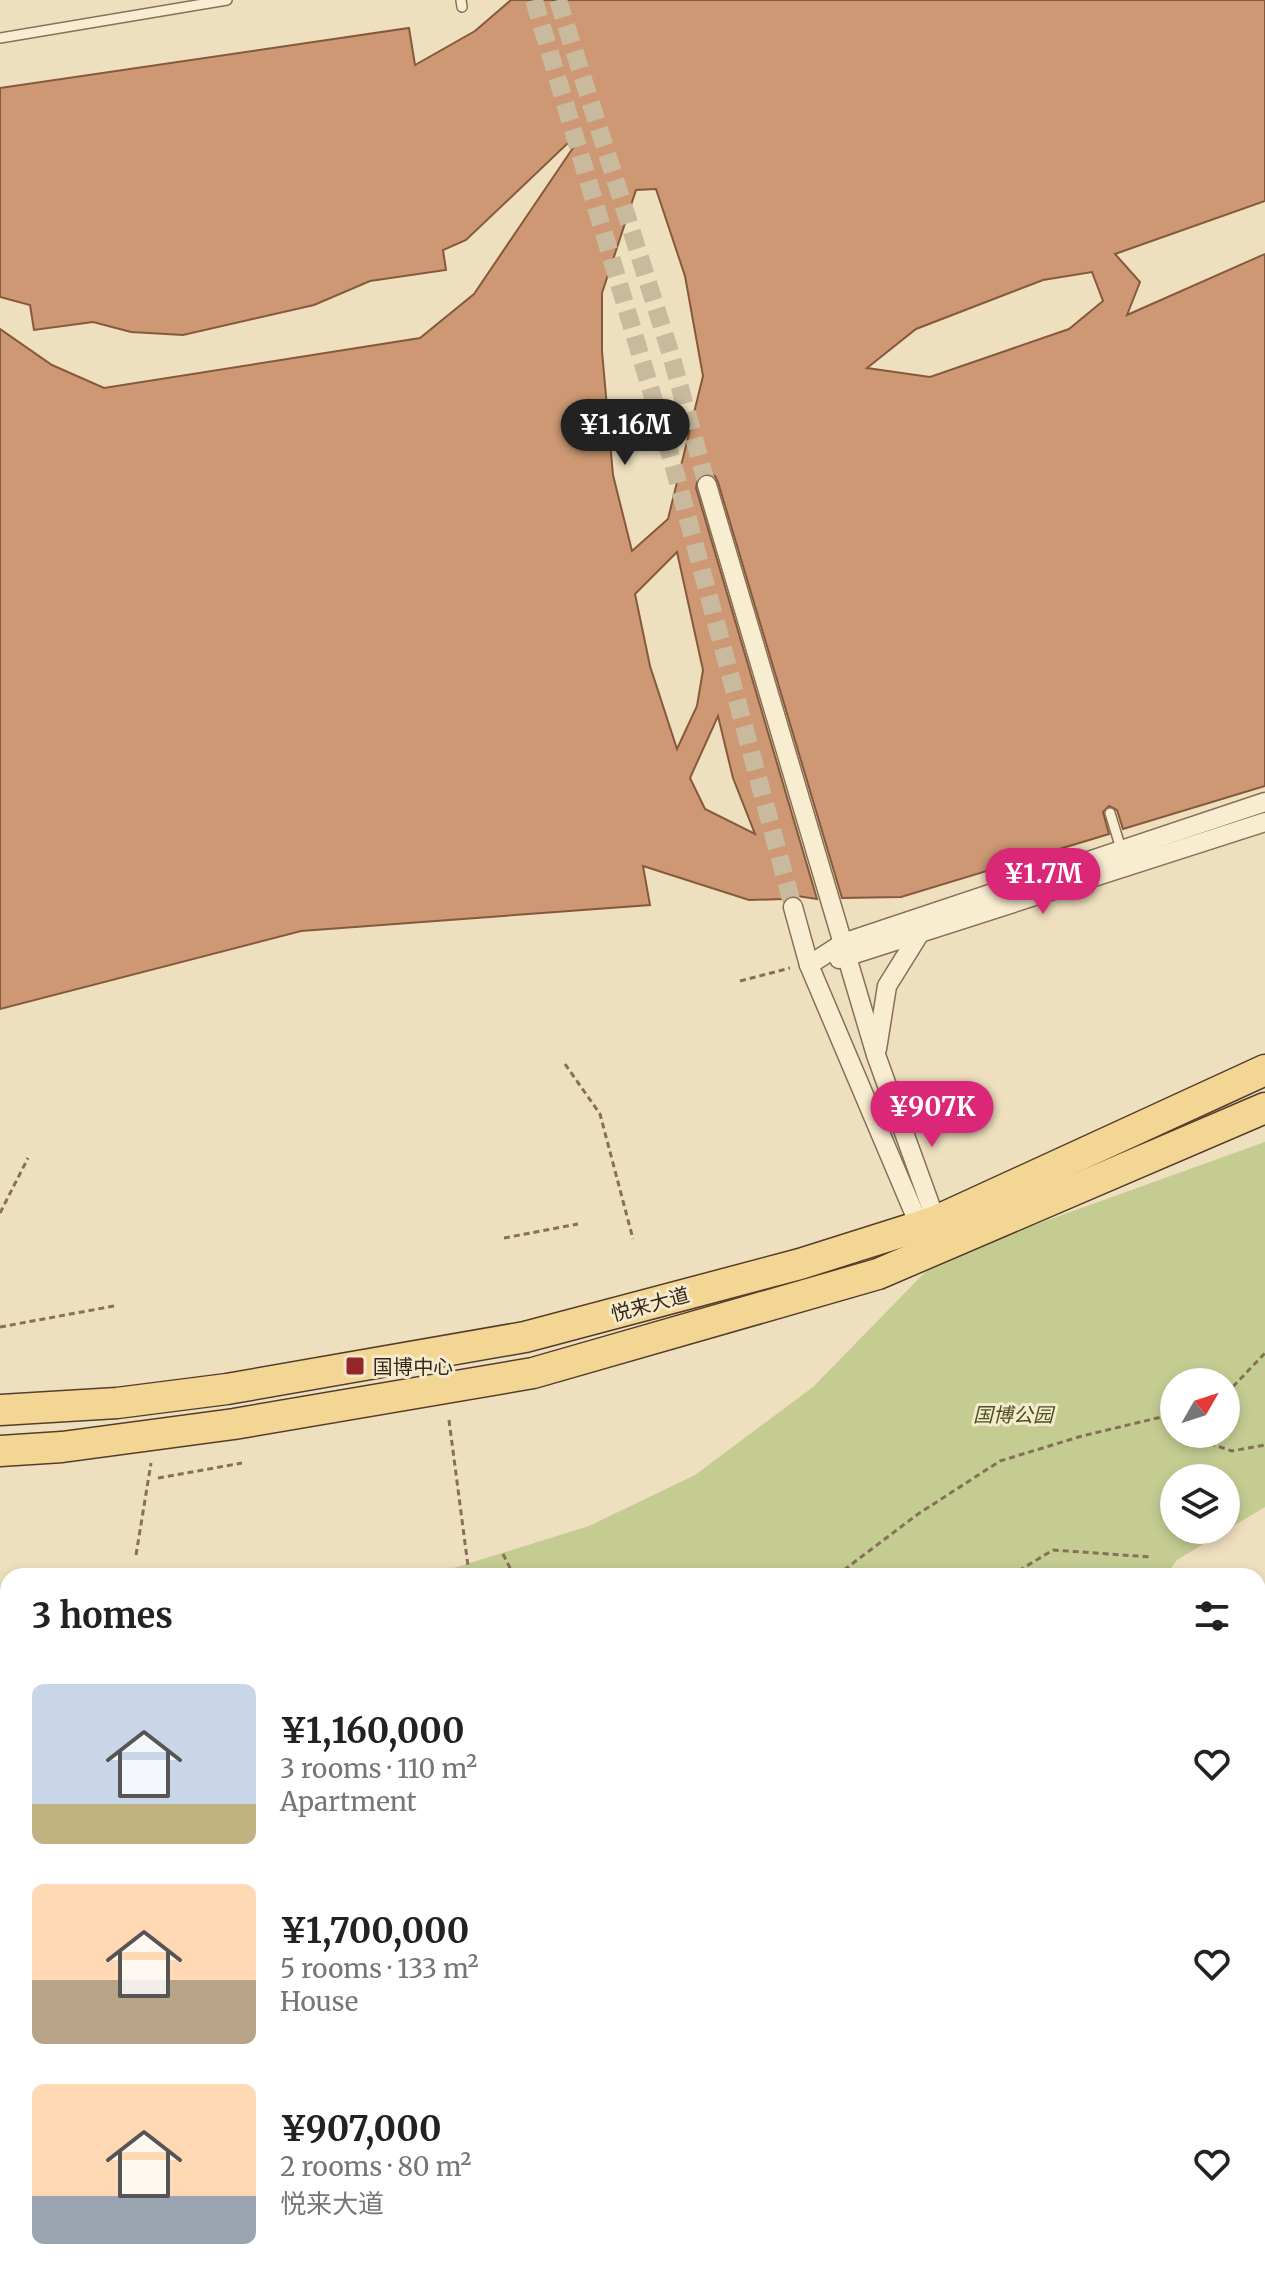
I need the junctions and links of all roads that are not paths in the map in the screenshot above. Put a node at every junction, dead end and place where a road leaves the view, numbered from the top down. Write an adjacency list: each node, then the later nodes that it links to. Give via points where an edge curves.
1 (227, 0): 2 (lane)
2 (0, 38)
3 (707, 485): 10 (street)
4 (1265, 802): 7 (street)
5 (1110, 813): 7 (lane)
6 (1265, 822): 7 (street)
7 (1124, 858): 9 (street); 10 (street)
8 (793, 907): 11 (street)
9 (920, 933): 10 (street); 12 (street, via 887,986)
10 (845, 950): 11 (street); 12 (street)
11 (800, 967): 15 (street)
12 (876, 1055): 15 (street)
13 (1265, 1070): 15 (main road, 悦来大道)
14 (1265, 1108): 16 (main road, 悦来大道)
15 (927, 1224): 16 (street); 17 (main road, 悦来大道, via 800,1264 525,1337 183,1395)
16 (937, 1252): 18 (main road, 悦来大道, via 878,1274 533,1373 208,1427)
17 (0, 1410)
18 (0, 1451)

